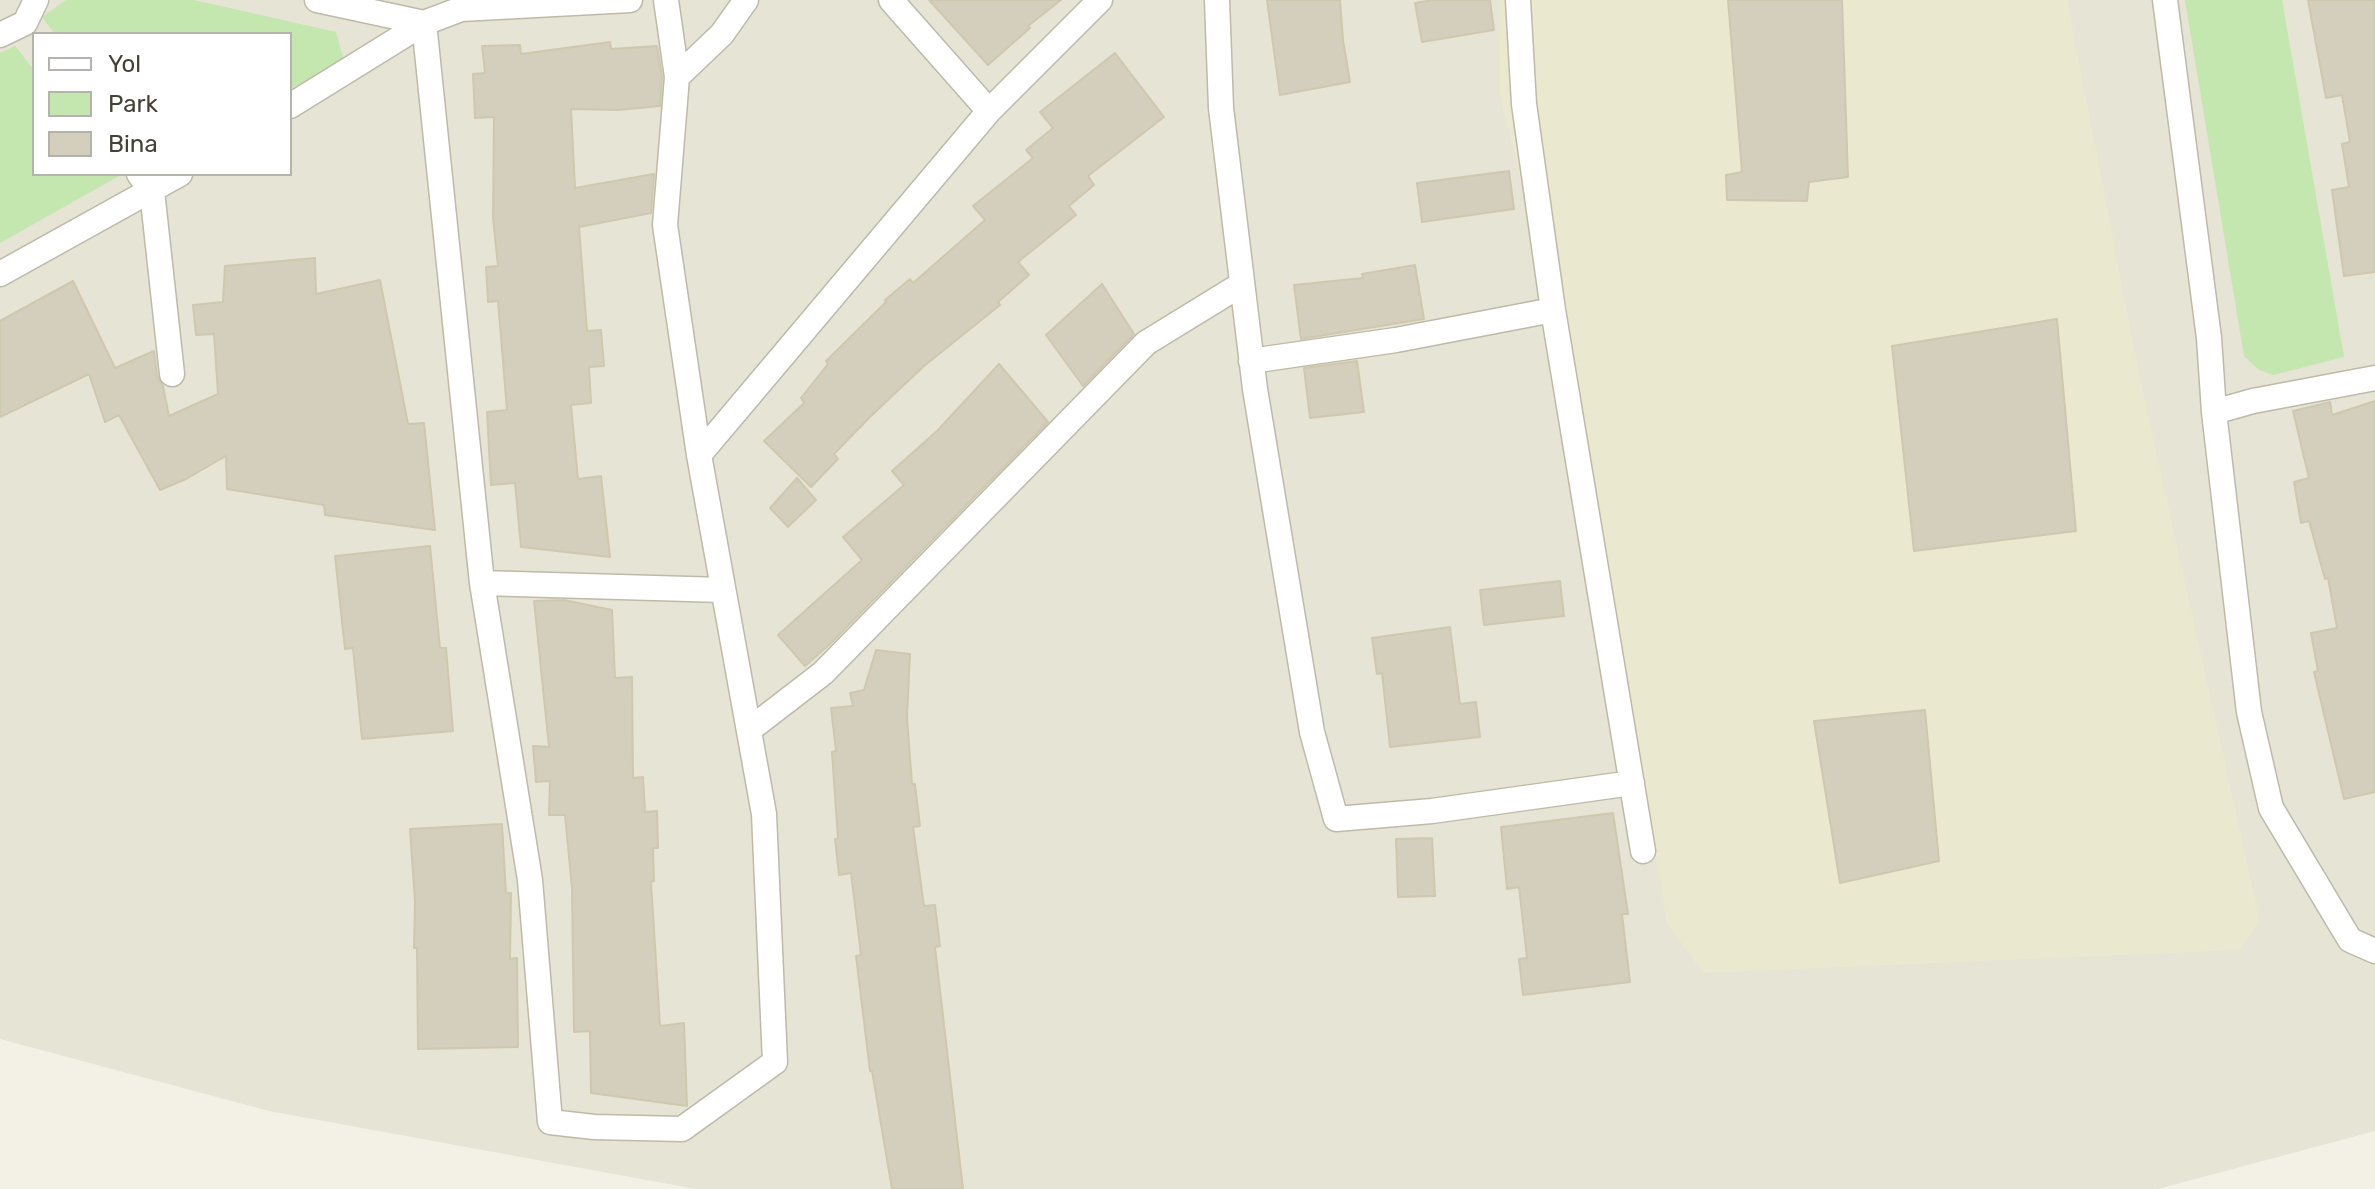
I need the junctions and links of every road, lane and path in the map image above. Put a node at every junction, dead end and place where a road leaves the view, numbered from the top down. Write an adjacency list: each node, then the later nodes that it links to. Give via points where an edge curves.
1 (36, 0): 14 (street)
2 (317, 0): 12 (street)
3 (630, 0): 11 (street)
4 (666, 0): 16 (street)
5 (746, 0): 16 (street, via 722,34)
6 (891, 0): 18 (street)
7 (1100, 0): 18 (street)
8 (1217, 0): 22 (street, via 1221,108)
9 (1518, 0): 23 (street, via 1524,104)
10 (2165, 0): 27 (street)
11 (461, 4): 13 (street)
12 (363, 5): 13 (street)
13 (424, 23): 17 (street); 29 (street)
14 (29, 30): 15 (street)
15 (0, 35)
16 (677, 77): 28 (street, via 665,225)
17 (292, 105)
18 (989, 111): 28 (street)
19 (172, 176): 20 (street)
20 (145, 183): 21 (street); 25 (street)
21 (0, 274)
22 (1242, 284): 24 (street); 31 (street, via 1146,343 823,673)
23 (1553, 310): 24 (street); 32 (street)
24 (1251, 361): 32 (street, via 1312,732 1336,819)
25 (172, 374)
26 (2375, 378): 27 (street)
27 (2214, 412): 34 (street, via 2249,712 2271,808 2350,940)
28 (699, 455): 30 (street)
29 (482, 583): 30 (street); 31 (street, via 530,880 550,1122 682,1129 775,1062 764,814)
30 (723, 590): 31 (street)
31 (749, 730)
32 (1632, 783): 33 (street)
33 (1643, 851)
34 (2375, 951)

